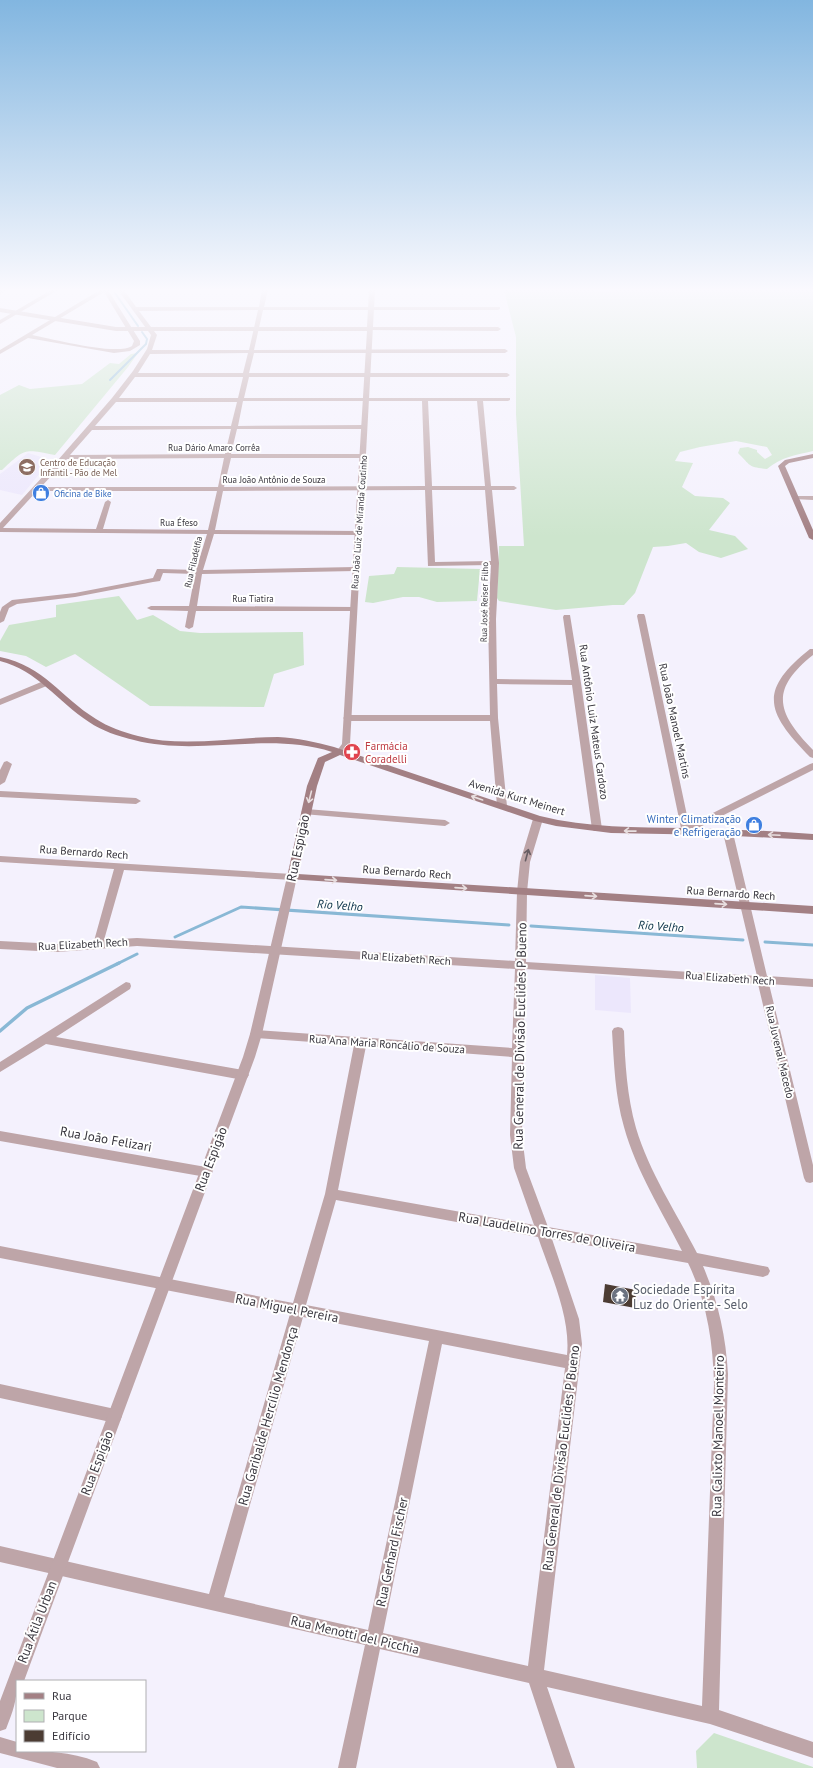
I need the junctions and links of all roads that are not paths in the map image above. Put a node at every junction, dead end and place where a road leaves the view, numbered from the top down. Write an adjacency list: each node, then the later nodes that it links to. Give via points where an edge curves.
1 (134, 373): 2 (street)
2 (132, 375): 3 (street); 9 (street)
3 (246, 375): 4 (street); 10 (street, Rua Filadélfia)
4 (367, 375): 5 (street); 11 (street, Rua João Luiz de Miranda Coutinho)
5 (507, 375)
6 (425, 399): 7 (street); 11 (street); 21 (street)
7 (480, 399): 8 (street); 22 (street, Rua José Reiser Filho)
8 (508, 399)
9 (113, 400): 10 (street); 14 (street)
10 (240, 400): 11 (street); 12 (street, Rua Filadélfia)
11 (366, 400): 13 (street, Rua João Luiz de Miranda Coutinho)
12 (234, 427): 13 (street); 14 (street); 16 (street, Rua Filadélfia)
13 (364, 427): 17 (street, Rua João Luiz de Miranda Coutinho)
14 (92, 428): 15 (street)
15 (65, 456): 16 (street, Rua Dário Amaro Corrêa); 24 (street)
16 (228, 456): 17 (street, Rua Dário Amaro Corrêa); 19 (street, Rua Filadélfia)
17 (363, 456): 20 (street, Rua João Luiz de Miranda Coutinho)
18 (813, 456): 25 (main road, via 786,461 781,466)
19 (220, 488): 20 (street, Rua João Antônio de Souza); 24 (street, Rua João Antônio de Souza); 30 (street, Rua Filadélfia)
20 (361, 488): 21 (street, Rua João Antônio de Souza); 31 (street, Rua João Luiz de Miranda Coutinho)
21 (428, 488): 22 (street, Rua João Antônio de Souza); 33 (street, via 431,564)
22 (488, 488): 23 (street, Rua João Antônio de Souza); 33 (street, Rua José Reiser Filho)
23 (514, 488)
24 (34, 489): 28 (street)
25 (796, 498): 26 (street); 32 (main road)
26 (813, 498)
27 (108, 502): 29 (street)
28 (0, 528): 29 (street, Rua Éfeso)
29 (99, 530): 30 (street, Rua Éfeso)
30 (211, 531): 31 (street, Rua Éfeso); 35 (street, Rua Filadélfia)
31 (358, 533): 34 (street, Rua João Luiz de Miranda Coutinho)
32 (813, 538)
33 (495, 563): 45 (street, Rua José Reiser Filho)
34 (355, 569): 35 (street); 38 (street, Rua João Luiz de Miranda Coutinho)
35 (199, 572): 37 (street, Rua Filadélfia); 41 (street, via 160,571 157,579 153,580 80,594 14,602 6,608)
36 (151, 608): 37 (street, Rua Tiatira)
37 (194, 608): 38 (street, Rua Tiatira); 42 (street, Rua Filadélfia)
38 (354, 609): 49 (street, Rua João Luiz de Miranda Coutinho)
39 (641, 616): 65 (street, Rua João Manoel Martins)
40 (568, 617): 47 (street, Rua Antônio Luiz Mateus Cardozo)
41 (0, 621)
42 (189, 627)
43 (813, 651): 53 (street, via 785,675 777,702 786,724)
44 (0, 659): 46 (main road, via 19,664)
45 (492, 681): 47 (street); 50 (street, Rua José Reiser Filho)
46 (46, 683): 48 (street); 51 (main road, via 98,724 151,742 184,746 267,740)
47 (577, 683): 64 (street, Rua Antônio Luiz Mateus Cardozo)
48 (0, 702)
49 (347, 718): 50 (street); 52 (street, Rua João Luiz de Miranda Coutinho, via 346,744)
50 (494, 718): 60 (street, Rua José Reiser Filho)
51 (304, 743): 52 (main road, Avenida Kurt Meinert); 54 (main road, via 316,749)
52 (340, 752): 54 (main road); 60 (main road, Avenida Kurt Meinert, one-way to 52)
53 (813, 755)
54 (321, 760): 61 (main road, Rua Espigão, one-way to 61)
55 (7, 764): 57 (street)
56 (813, 766): 65 (street)
57 (0, 782)
58 (0, 794): 59 (street)
59 (136, 801)
60 (502, 806): 62 (main road, Avenida Kurt Meinert)
61 (306, 812): 63 (street); 70 (main road, Rua Espigão)
62 (538, 819): 64 (main road, Avenida Kurt Meinert); 71 (street, Rua General de Divisão Euclides P Bueno, one-way to 62, via 525,862)
63 (445, 823)
64 (597, 829): 65 (main road, Avenida Kurt Meinert, one-way to 64)
65 (686, 831): 66 (main road, Avenida Kurt Meinert)
66 (728, 833): 67 (main road, Avenida Kurt Meinert, one-way to 66); 72 (street, Rua Juvenal Macedo)
67 (813, 837)
68 (0, 859): 69 (street, Rua Bernardo Rech)
69 (120, 867): 70 (street, Rua Bernardo Rech); 74 (street)
70 (292, 877): 71 (main road, Rua Bernardo Rech, one-way to 71); 76 (street, Rua Espigão)
71 (522, 892): 72 (main road, Rua Bernardo Rech, one-way to 72); 77 (street, Rua General de Divisão Euclides P Bueno)
72 (745, 906): 73 (main road, Rua Bernardo Rech); 78 (street, Rua Juvenal Macedo)
73 (813, 910)
74 (98, 944): 75 (street, Rua Elizabeth Rech, via 57,948); 76 (street, Rua Elizabeth Rech, via 137,942)
75 (0, 945)
76 (276, 950): 77 (street, Rua Elizabeth Rech); 82 (street, Rua Espigão)
77 (519, 965): 78 (street, Rua Elizabeth Rech); 85 (street, Rua General de Divisão Euclides P Bueno)
78 (763, 980): 79 (street, Rua Elizabeth Rech); 90 (street, Rua Juvenal Macedo)
79 (813, 984)
80 (126, 986): 83 (street)
81 (618, 1031): 94 (street, Rua Calixto Manoel Monteiro, via 622,1093 634,1141 652,1182)
82 (256, 1034): 84 (street, Rua Ana Maria Roncálio de Souza); 87 (street, Rua Espigão)
83 (43, 1039): 86 (street); 87 (street)
84 (360, 1041): 85 (street, Rua Ana Maria Roncálio de Souza); 91 (street, Rua Garibalde Hercílio Mendonça)
85 (518, 1053): 92 (street, Rua General de Divisão Euclides P Bueno, via 517,1152 525,1185)
86 (0, 1068)
87 (242, 1074): 89 (street, Rua Espigão)
88 (0, 1136): 89 (street, Rua João Felizari)
89 (206, 1172): 96 (street, Rua Espigão)
90 (810, 1178)
91 (331, 1194): 92 (street, Rua Laudelino Torres de Oliveira); 97 (street, Rua Garibalde Hercílio Mendonça)
92 (543, 1231): 94 (street, Rua Laudelino Torres de Oliveira); 99 (street, Rua General de Divisão Euclides P Bueno, via 572,1319 575,1344)
93 (0, 1252): 96 (street, Rua Miguel Pereira)
94 (692, 1258): 95 (street, Rua Laudelino Torres de Oliveira); 107 (street, Rua Calixto Manoel Monteiro, via 712,1310 721,1374)
95 (763, 1270)
96 (164, 1284): 97 (street, Rua Miguel Pereira); 101 (street, Rua Espigão)
97 (298, 1310): 98 (street, Rua Miguel Pereira); 104 (street, Rua Garibalde Hercílio Mendonça)
98 (437, 1337): 99 (street, Rua Miguel Pereira); 105 (street, Rua Gerhard Fischer)
99 (573, 1363): 106 (street, Rua General de Divisão Euclides P Bueno)
100 (0, 1391): 101 (street)
101 (115, 1416): 103 (street, Rua Espigão)
102 (0, 1554): 103 (street, Rua Menotti del Picchia)
103 (58, 1567): 104 (street, Rua Menotti del Picchia); 108 (street, Rua Átila Urban)
104 (214, 1603): 105 (street, Rua Menotti del Picchia)
105 (374, 1639): 106 (street, Rua Menotti del Picchia); 114 (street, Rua Gerhard Fischer)
106 (535, 1676): 107 (street, Rua Menotti del Picchia); 115 (street)
107 (710, 1716): 111 (street, Rua Menotti del Picchia)
108 (0, 1723)
109 (0, 1745): 110 (street)
110 (16, 1750)
111 (813, 1750)
112 (27, 1752): 113 (street)
113 (91, 1768)
114 (347, 1768)
115 (566, 1768)

